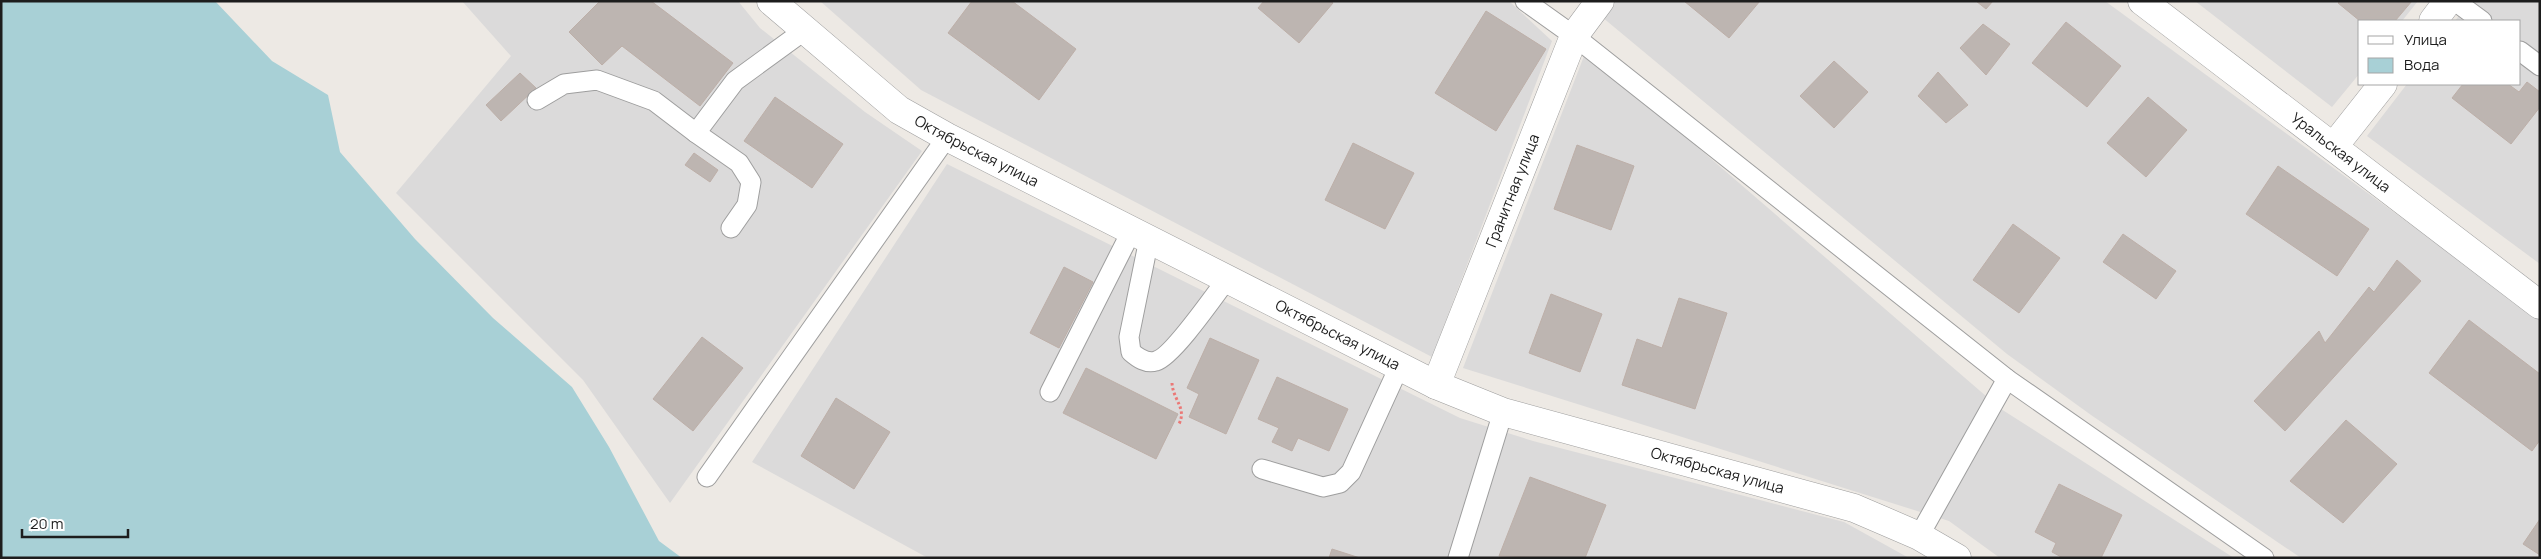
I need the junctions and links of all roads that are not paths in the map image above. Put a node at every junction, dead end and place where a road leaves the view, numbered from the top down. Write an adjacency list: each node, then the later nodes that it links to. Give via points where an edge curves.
1 (771, 1): 9 (street, Октябрьская улица)
2 (1525, 1): 10 (lane)
3 (1600, 1): 10 (street, Гранитная улица)
4 (2142, 1): 17 (street, Уральская улица)
5 (2448, 1): 7 (street)
6 (2456, 1): 8 (lane)
7 (2433, 20)
8 (2481, 20)
9 (805, 30): 15 (lane, via 735,81); 16 (street, Октябрьская улица, via 899,110)
10 (1574, 36): 23 (lane); 24 (street, Гранитная улица)
11 (2521, 51): 12 (lane)
12 (2540, 66)
13 (2382, 85): 17 (street)
14 (537, 100): 15 (lane, via 564,84 597,80 654,101)
15 (696, 133): 18 (lane, via 739,163 751,182 747,205)
16 (947, 137): 19 (street, Октябрьская улица); 28 (lane)
17 (2334, 146): 21 (street, Уральская улица)
18 (731, 228)
19 (1140, 235): 20 (street, Октябрьская улица); 20 (lane, via 1129,336 1132,352 1141,360 1156,361 1170,352); 25 (lane)
20 (1227, 279): 22 (street, Октябрьская улица)
21 (2540, 305)
22 (1399, 367): 24 (street, Октябрьская улица); 27 (lane, via 1351,472 1340,483 1323,487)
23 (2007, 379): 29 (lane); 32 (lane)
24 (1436, 385): 26 (street, Октябрьская улица)
25 (1050, 392)
26 (1503, 412): 29 (street, Октябрьская улица, via 1854,508); 30 (lane)
27 (1262, 469)
28 (707, 477)
29 (1920, 536): 31 (street, Октябрьская улица)
30 (1458, 558)
31 (1957, 558)
32 (2264, 558)

